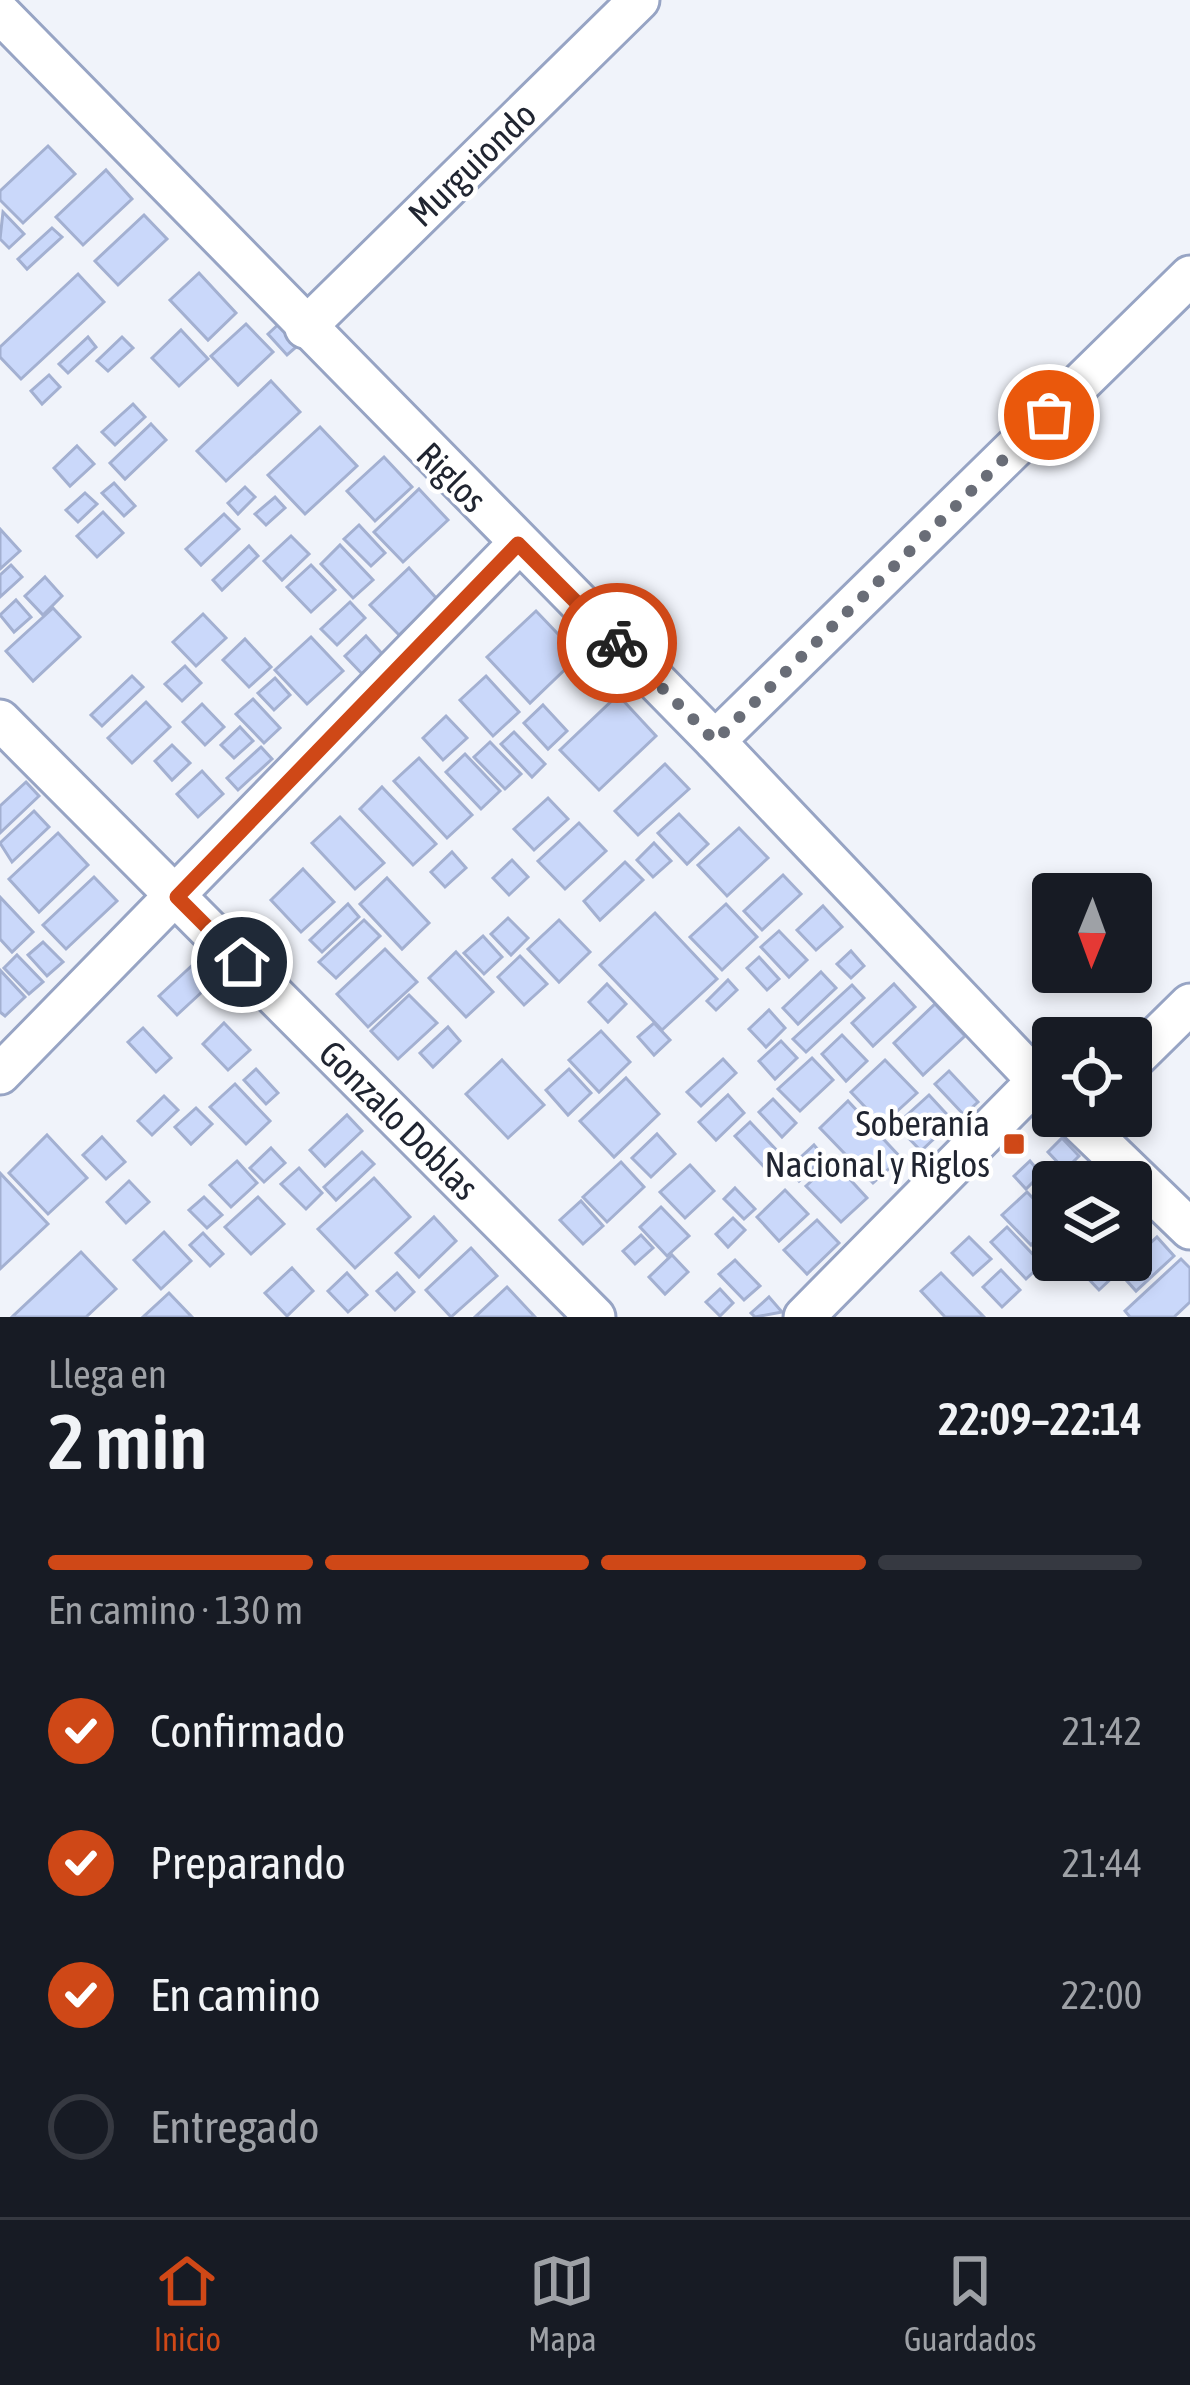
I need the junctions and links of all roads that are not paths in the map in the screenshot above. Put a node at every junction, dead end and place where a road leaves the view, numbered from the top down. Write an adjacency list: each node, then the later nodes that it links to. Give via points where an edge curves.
1 (639, 0): 4 (street, Murguiondo)
2 (0, 13): 4 (street, Riglos)
3 (1190, 276): 7 (street)
4 (305, 328): 5 (street, Riglos)
5 (518, 544): 7 (street, Riglos); 8 (street)
6 (0, 720): 8 (street, Gonzalo Doblas)
7 (715, 741): 11 (street, Riglos)
8 (177, 897): 12 (street); 16 (street, Gonzalo Doblas)
9 (1190, 1004): 10 (street)
10 (1152, 1041)
11 (1032, 1073)
12 (0, 1074)
13 (1032, 1131): 17 (street)
14 (1095, 1137): 15 (street, Riglos)
15 (1190, 1229)
16 (595, 1317)
17 (804, 1317)

